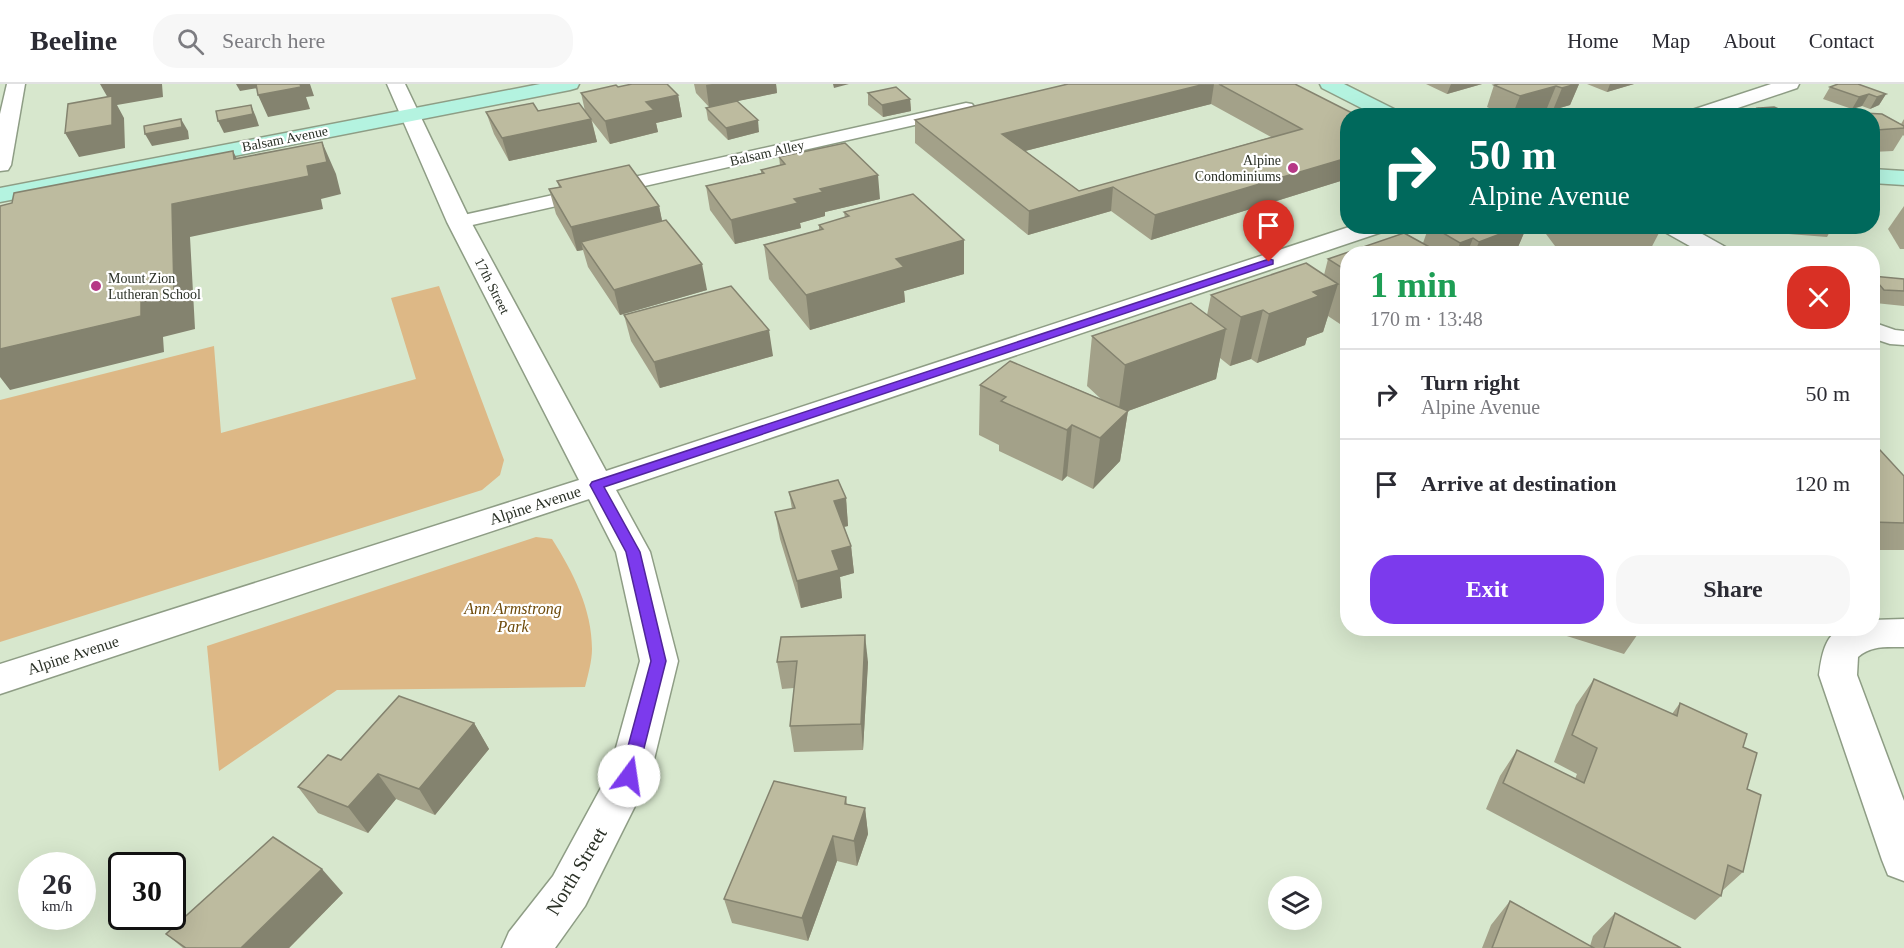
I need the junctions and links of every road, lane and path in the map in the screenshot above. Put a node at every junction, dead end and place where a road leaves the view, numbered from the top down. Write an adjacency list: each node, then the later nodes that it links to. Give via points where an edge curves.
1 (16, 84): 10 (street)
2 (396, 84): 9 (street, 17th Street)
3 (570, 84): 9 (street, Balsam Avenue)
4 (1329, 84): 7 (street)
5 (1790, 84): 8 (street)
6 (982, 105): 14 (lane, Balsam Alley)
7 (1377, 108)
8 (1717, 108)
9 (409, 115): 13 (street, Balsam Avenue); 14 (street, 17th Street)
10 (0, 165)
11 (1880, 176): 12 (street)
12 (1904, 178)
13 (0, 195)
14 (459, 222): 20 (street, 17th Street)
15 (1353, 234): 20 (street, Alpine Avenue)
16 (1685, 234): 17 (lane)
17 (1707, 246)
18 (1880, 333): 19 (lane)
19 (1904, 338)
20 (597, 485): 24 (street, Alpine Avenue); 26 (street, North Street, via 633,552 659,661 629,776 569,891)
21 (1880, 633): 22 (street)
22 (1904, 633)
23 (1868, 636): 25 (street, via 1854,640 1840,654 1838,675)
24 (0, 679)
25 (1904, 860)
26 (526, 948)

